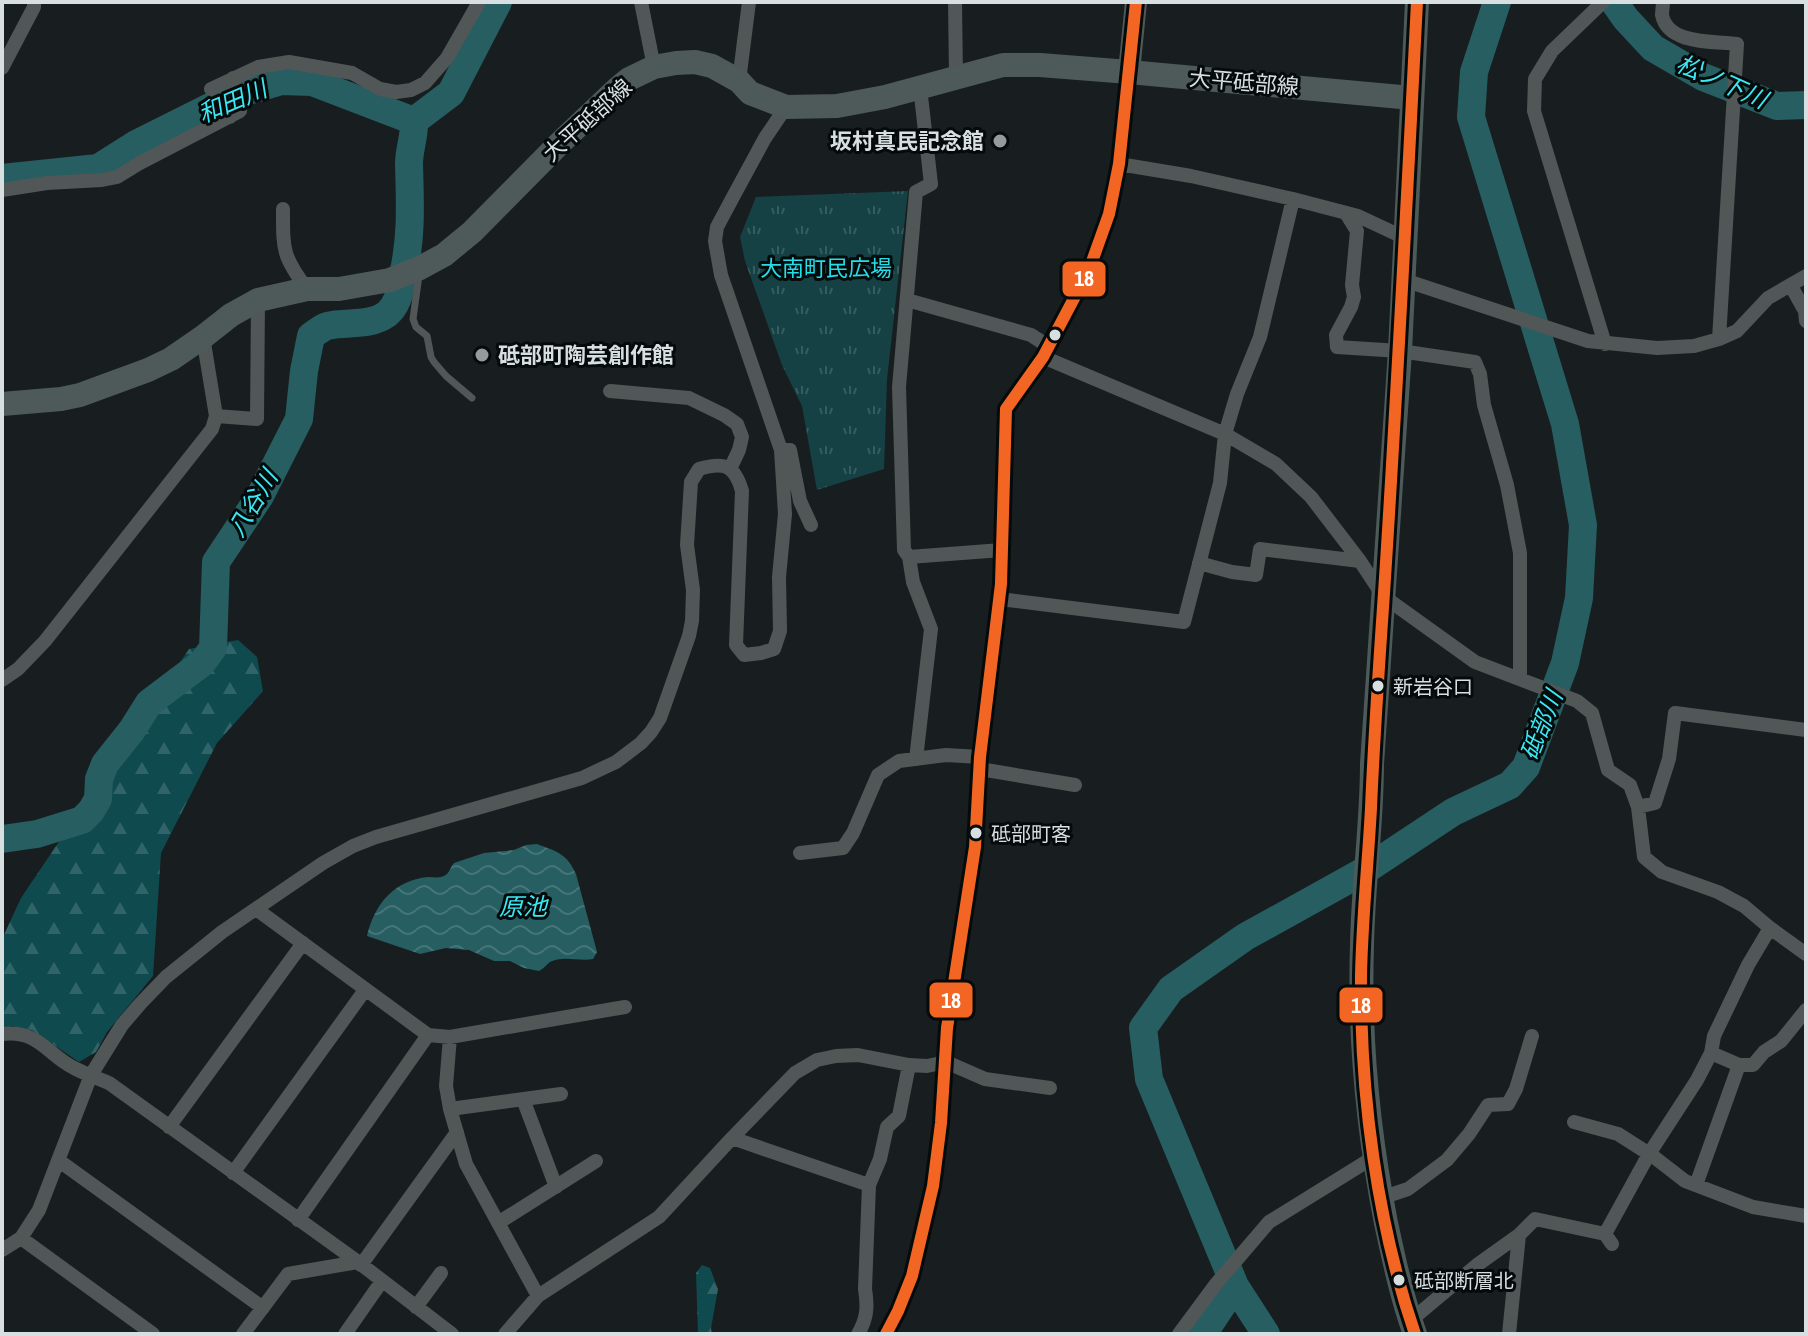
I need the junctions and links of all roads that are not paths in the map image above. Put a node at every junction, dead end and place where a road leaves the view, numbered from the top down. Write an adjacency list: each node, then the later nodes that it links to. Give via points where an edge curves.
1 (34, 2): 11 (street)
2 (479, 2): 14 (street, via 447,58 425,83 411,90 380,89 352,73 289,62 258,67)
3 (641, 2): 10 (street)
4 (749, 2): 15 (street)
5 (955, 2): 13 (street)
6 (1136, 2): 12 (main road)
7 (1417, 2): 18 (highway)
8 (1603, 2): 36 (street, via 1552,51 1535,79 1534,111)
9 (1663, 2): 35 (street, via 1662,16 1669,29 1685,38 1737,44)
10 (654, 67): 15 (main road, 大平砥部線, via 695,62); 26 (main road, 大平砥部線, via 618,88 472,232)
11 (2, 68)
12 (1129, 72): 13 (main road, 大平砥部線, via 1003,65); 18 (main road, 大平砥部線); 20 (street)
13 (956, 77): 16 (main road, 大平砥部線)
14 (232, 81): 17 (street); 21 (street, via 233,113 117,177)
15 (739, 81): 19 (main road, 大平砥部線, via 750,93)
16 (920, 87): 19 (main road, 大平砥部線, via 837,106); 32 (street, via 931,184 916,192)
17 (211, 89)
18 (1412, 98): 25 (highway)
19 (786, 107): 44 (street, via 722,217 715,241 721,275)
20 (1119, 164): 22 (street); 37 (street, via 1089,270)
21 (2, 190)
22 (1293, 199): 24 (street); 43 (street, via 1260,337)
23 (283, 209): 30 (street, via 283,248)
24 (1346, 213): 25 (street); 38 (street, via 1357,231 1354,297 1336,335 1337,347)
25 (1405, 238): 28 (highway)
26 (416, 270): 30 (main road, 大平砥部線, via 339,289); 40 (lane, via 416,327 427,336 434,362)
27 (1806, 276): 29 (street)
28 (1404, 280): 36 (street); 38 (highway)
29 (1791, 286): 33 (street); 35 (street, via 1768,298 1737,331)
30 (307, 289): 31 (main road, 大平砥部線)
31 (258, 300): 34 (main road, 大平砥部線); 42 (street, via 257,419)
32 (907, 300): 37 (street, via 1031,335); 48 (street, via 899,387 904,550)
33 (1806, 321)
34 (203, 337): 41 (main road, 大平砥部線, via 171,359 107,387 61,399); 42 (street)
35 (1719, 339): 36 (street, via 1657,348)
36 (1605, 344)
37 (1046, 351): 43 (street); 47 (street, via 1006,409)
38 (1400, 351): 51 (highway); 53 (street, via 1475,362 1480,374 1520,553)
39 (610, 391): 45 (street, via 689,398 724,415 737,424 742,437)
40 (472, 398)
41 (2, 404)
42 (216, 416): 54 (street, via 212,429 45,641)
43 (1225, 434): 49 (street, via 1276,464 1311,497); 50 (street, via 1220,483)
44 (781, 450): 45 (street, via 785,514 780,631 774,649 761,653 744,655 736,645 742,491); 46 (street, via 790,450 800,501)
45 (730, 469): 61 (street, via 699,469 691,482 687,545 692,621 660,718 641,743 582,778 353,846)
46 (811, 525)
47 (1002, 550): 48 (street); 52 (street)
48 (909, 557): 56 (street, via 931,629)
49 (1360, 561): 50 (street, via 1260,549 1256,575); 51 (street)
50 (1199, 563): 52 (street, via 1184,622)
51 (1383, 596): 53 (street, via 1475,662); 86 (highway, via 1362,943 1364,1069)
52 (1000, 599): 57 (street)
53 (1522, 679): 59 (street, via 1577,701 1592,713 1608,770 1630,785)
54 (2, 680)
55 (1806, 730): 59 (street, via 1675,713 1669,759 1655,803)
56 (916, 759): 57 (street, via 946,755); 60 (street, via 899,761 878,775 843,848)
57 (980, 763): 58 (street); 73 (street, via 975,847)
58 (1075, 785)
59 (1638, 807): 62 (street, via 1644,857 1662,872 1744,906)
60 (800, 853)
61 (256, 909): 63 (street); 76 (street, via 166,977 122,1025)
62 (1770, 928): 64 (street); 72 (street, via 1714,1036)
63 (303, 943): 65 (street); 82 (street)
64 (1806, 954)
65 (365, 990): 69 (street); 89 (street)
66 (625, 1007): 71 (street)
67 (1806, 1010): 75 (street, via 1753,1065)
68 (2, 1034): 76 (street, via 30,1037)
69 (428, 1035): 71 (street); 95 (street)
70 (1532, 1036): 93 (street, via 1508,1104 1488,1105 1447,1160 1408,1189)
71 (450, 1037): 80 (street)
72 (1711, 1053): 75 (street); 85 (street)
73 (946, 1062): 74 (street); 77 (street, via 985,1079); 113 (street, via 933,1186 912,1276)
74 (909, 1065): 84 (street, via 858,1055 817,1060 795,1073); 90 (street, via 899,1116 887,1127)
75 (1739, 1065): 91 (street)
76 (91, 1075): 82 (street); 87 (street)
77 (1050, 1088)
78 (561, 1094): 79 (street)
79 (523, 1099): 80 (street); 92 (street)
80 (450, 1109): 83 (street)
81 (1574, 1122): 85 (street, via 1618,1134)
82 (169, 1127): 89 (street)
83 (457, 1132): 96 (street, via 466,1164); 100 (street)
84 (732, 1138): 90 (street); 103 (street, via 659,1217)
85 (1649, 1154): 91 (street); 97 (street, via 1609,1239 1535,1219)
86 (1374, 1157): 93 (highway); 114 (street, via 1269,1222)
87 (58, 1160): 98 (street, via 39,1210); 105 (street)
88 (596, 1161): 92 (street)
89 (233, 1173): 95 (street)
90 (869, 1185): 112 (street, via 866,1320)
91 (1696, 1185): 94 (street, via 1753,1207)
92 (556, 1187): 96 (street)
93 (1381, 1198): 106 (highway)
94 (1806, 1216)
95 (298, 1220): 100 (street)
96 (498, 1223): 103 (street)
97 (1519, 1235): 106 (street, via 1429,1306); 115 (street)
98 (21, 1238): 99 (street); 107 (street)
99 (2, 1250)
100 (360, 1264): 102 (street); 105 (street, via 288,1274)
101 (441, 1273): 104 (street)
102 (382, 1281): 104 (street); 109 (street)
103 (538, 1296): 111 (street)
104 (416, 1307): 110 (street)
105 (263, 1308): 108 (street)
106 (1412, 1327)
107 (153, 1334)
108 (243, 1334)
109 (345, 1334)
110 (452, 1334)
111 (505, 1334)
112 (858, 1334)
113 (886, 1334)
114 (1179, 1334)
115 (1509, 1334)

